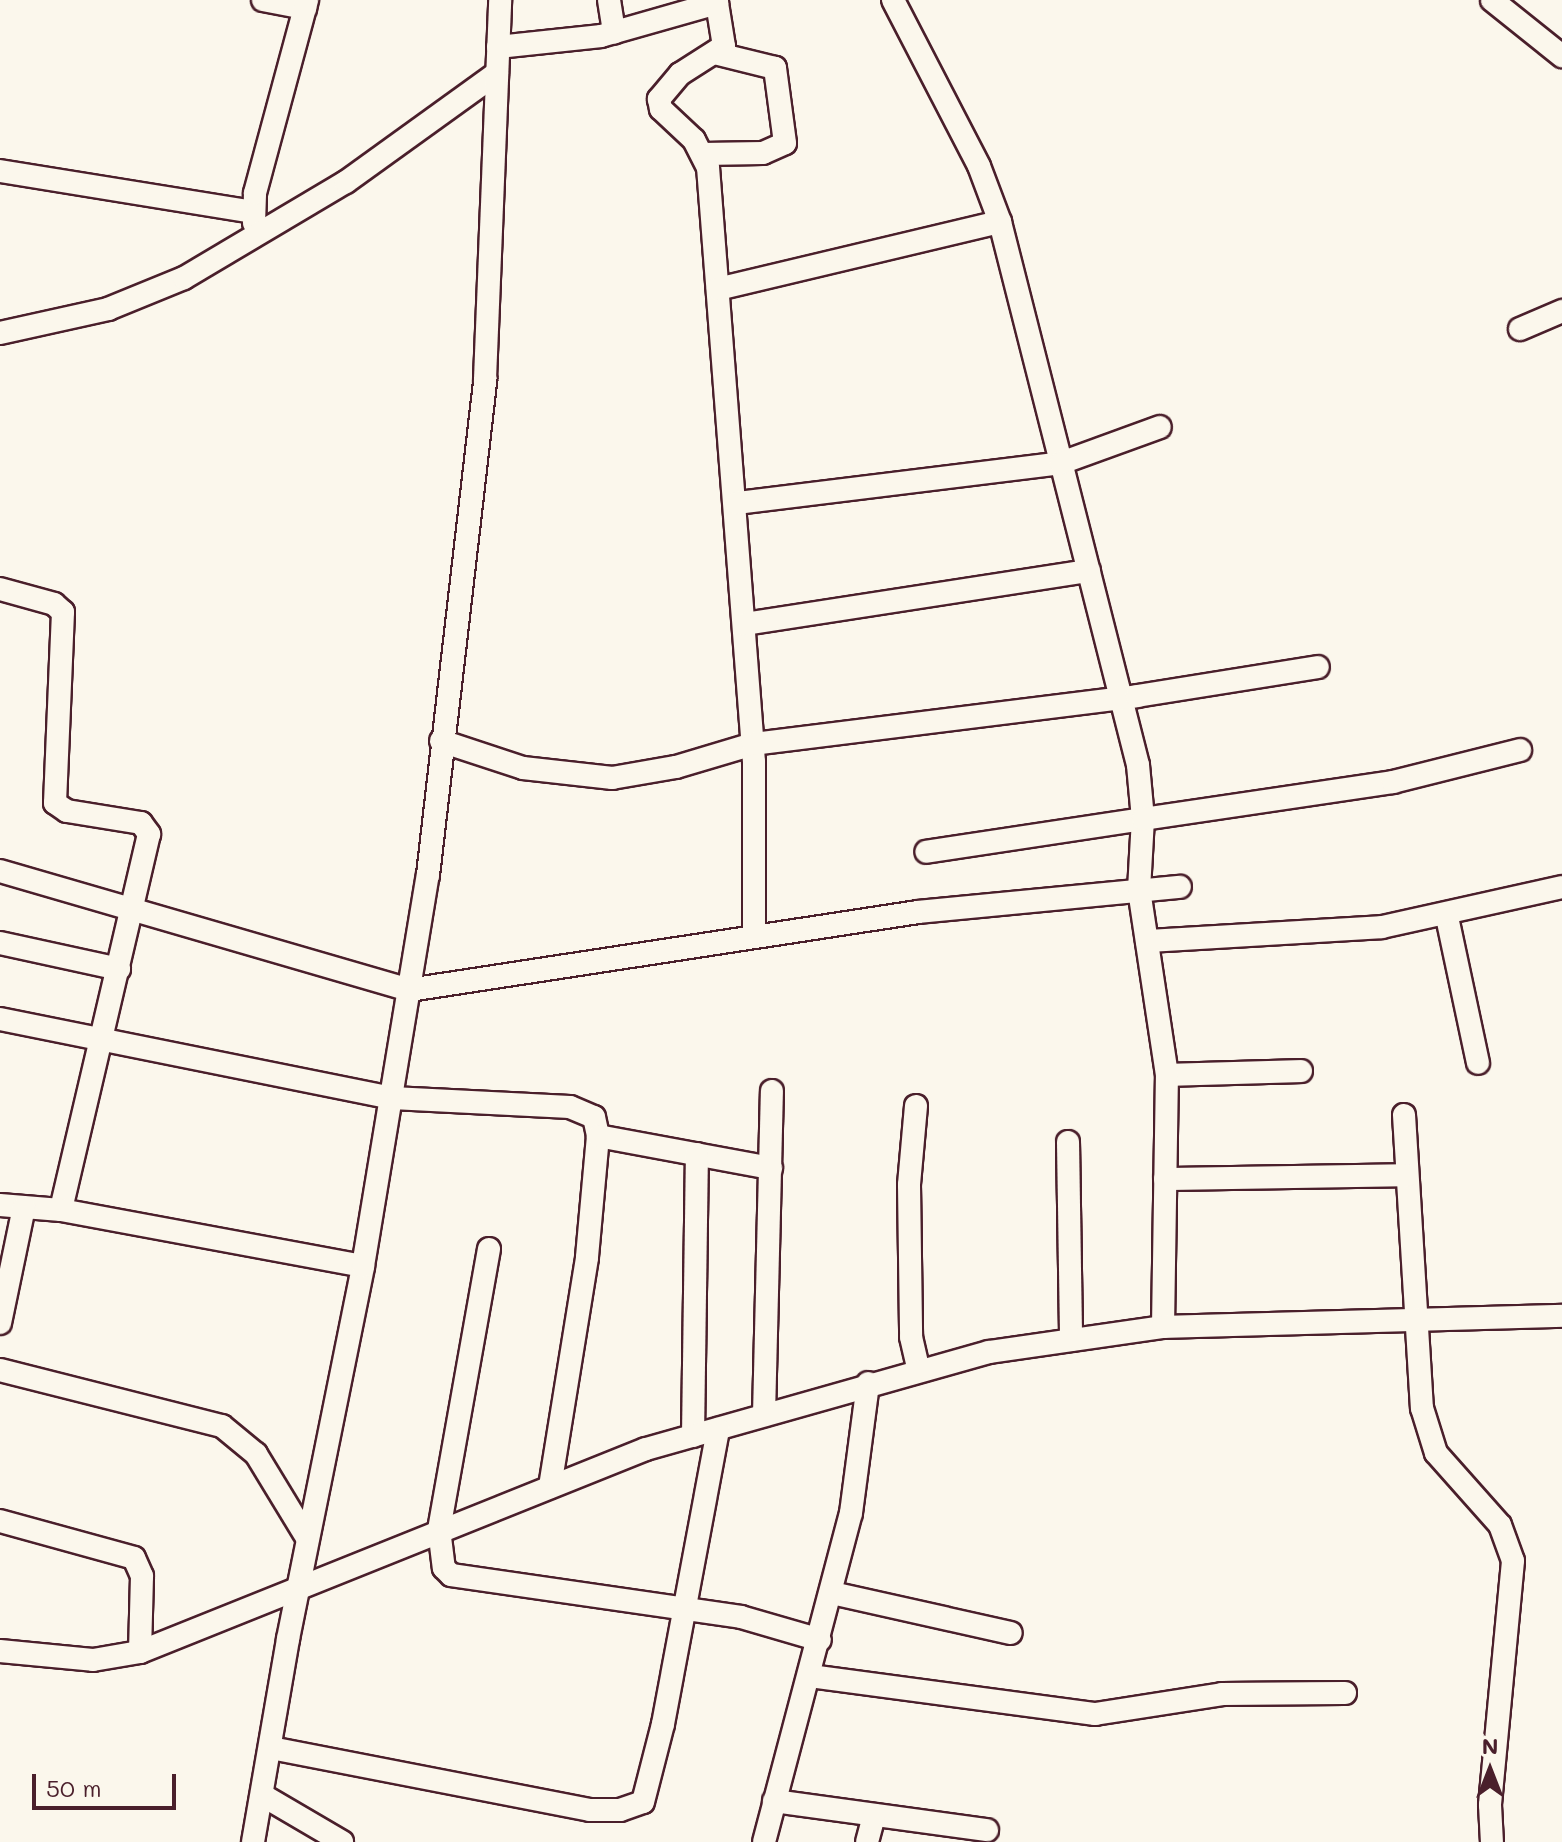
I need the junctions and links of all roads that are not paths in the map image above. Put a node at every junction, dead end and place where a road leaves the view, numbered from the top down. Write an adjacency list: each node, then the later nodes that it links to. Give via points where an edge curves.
1 (263, 0): 7 (street)
2 (500, 0): 9 (street)
3 (609, 0): 8 (street)
4 (893, 0): 16 (street, via 979,166)
5 (1492, 0): 11 (street)
6 (713, 2): 8 (street); 10 (street, via 724,34)
7 (306, 4): 15 (street)
8 (614, 33): 9 (street)
9 (498, 47): 12 (street)
10 (718, 54): 13 (street, via 680,74 659,99 661,109); 13 (street, via 775,68 785,143 763,153)
11 (1562, 56)
12 (497, 73): 17 (street); 30 (street, via 485,379)
13 (703, 154): 18 (street)
14 (0, 171): 15 (street)
15 (253, 212): 17 (street)
16 (1000, 222): 18 (street); 23 (street)
17 (256, 240): 21 (street, via 147,296)
18 (718, 289): 24 (street)
19 (1562, 311): 20 (street)
20 (1520, 329)
21 (0, 333)
22 (1160, 427): 23 (street)
23 (1061, 463): 24 (street); 25 (street)
24 (737, 503): 27 (street)
25 (1089, 571): 27 (street); 29 (street)
26 (0, 589): 39 (street, via 54,604 63,612 55,803 67,811 147,828)
27 (745, 624): 31 (street)
28 (1318, 667): 29 (street)
29 (1121, 698): 31 (street); 33 (street, via 1138,765)
30 (441, 741): 31 (street, via 523,768 612,778 676,767); 45 (street, via 428,875)
31 (753, 744): 41 (street)
32 (1520, 750): 33 (street, via 1393,782)
33 (1143, 819): 34 (street); 38 (street)
34 (926, 852)
35 (0, 871): 39 (street)
36 (1180, 887): 38 (street)
37 (1562, 887): 40 (street)
38 (1139, 890): 41 (street, via 918,912); 42 (street)
39 (132, 910): 44 (street); 45 (street)
40 (1447, 917): 42 (street, via 1382,927); 48 (street)
41 (754, 937): 45 (street)
42 (1147, 941): 50 (street)
43 (0, 943): 44 (street)
44 (119, 969): 47 (street)
45 (409, 990): 52 (street)
46 (0, 1019): 47 (street)
47 (102, 1039): 52 (street); 63 (street)
48 (1478, 1063)
49 (1301, 1071): 50 (street)
50 (1167, 1075): 60 (street)
51 (772, 1091): 58 (street)
52 (392, 1098): 55 (street, via 570,1107 594,1117); 65 (street)
53 (916, 1106): 72 (street, via 909,1185 911,1337)
54 (1404, 1115): 59 (street)
55 (598, 1136): 57 (street); 77 (street, via 579,1323)
56 (1068, 1142): 70 (street)
57 (697, 1154): 58 (street); 76 (street)
58 (771, 1168): 74 (street)
59 (1407, 1175): 60 (street); 67 (street)
60 (1165, 1179): 69 (street)
61 (0, 1205): 62 (street)
62 (24, 1207): 63 (street); 68 (street)
63 (61, 1210): 65 (street)
64 (489, 1249): 79 (street)
65 (363, 1266): 80 (street)
66 (1562, 1316): 67 (street)
67 (1417, 1319): 69 (street); 99 (street, via 1422,1408 1436,1453 1500,1525 1513,1561 1490,1805)
68 (0, 1323)
69 (1163, 1327): 70 (street)
70 (1071, 1340): 72 (street, via 989,1352)
71 (0, 1370): 80 (street, via 222,1426 256,1454)
72 (919, 1371): 73 (street)
73 (868, 1383): 74 (street); 82 (street, via 851,1513)
74 (764, 1415): 75 (street)
75 (718, 1429): 76 (street); 83 (street)
76 (693, 1436): 77 (street)
77 (550, 1487): 79 (street)
78 (0, 1521): 87 (street, via 134,1558 142,1576)
79 (439, 1529): 81 (street); 83 (street, via 440,1559 451,1575)
80 (307, 1538): 81 (street)
81 (297, 1590): 87 (street); 90 (street)
82 (832, 1593): 84 (street); 85 (street)
83 (685, 1608): 85 (street, via 741,1617); 90 (street, via 647,1793 631,1809 590,1810)
84 (1011, 1633)
85 (820, 1640): 88 (street)
86 (0, 1651): 87 (street, via 93,1660)
87 (140, 1652)
88 (810, 1676): 89 (street, via 1095,1714 1222,1694); 92 (street)
89 (1345, 1693)
90 (271, 1748): 91 (street)
91 (262, 1795): 95 (street); 96 (street)
92 (774, 1801): 93 (street); 97 (street)
93 (874, 1815): 94 (street); 98 (street)
94 (987, 1830)
95 (253, 1842)
96 (342, 1842)
97 (764, 1842)
98 (867, 1842)
99 (1492, 1842)

